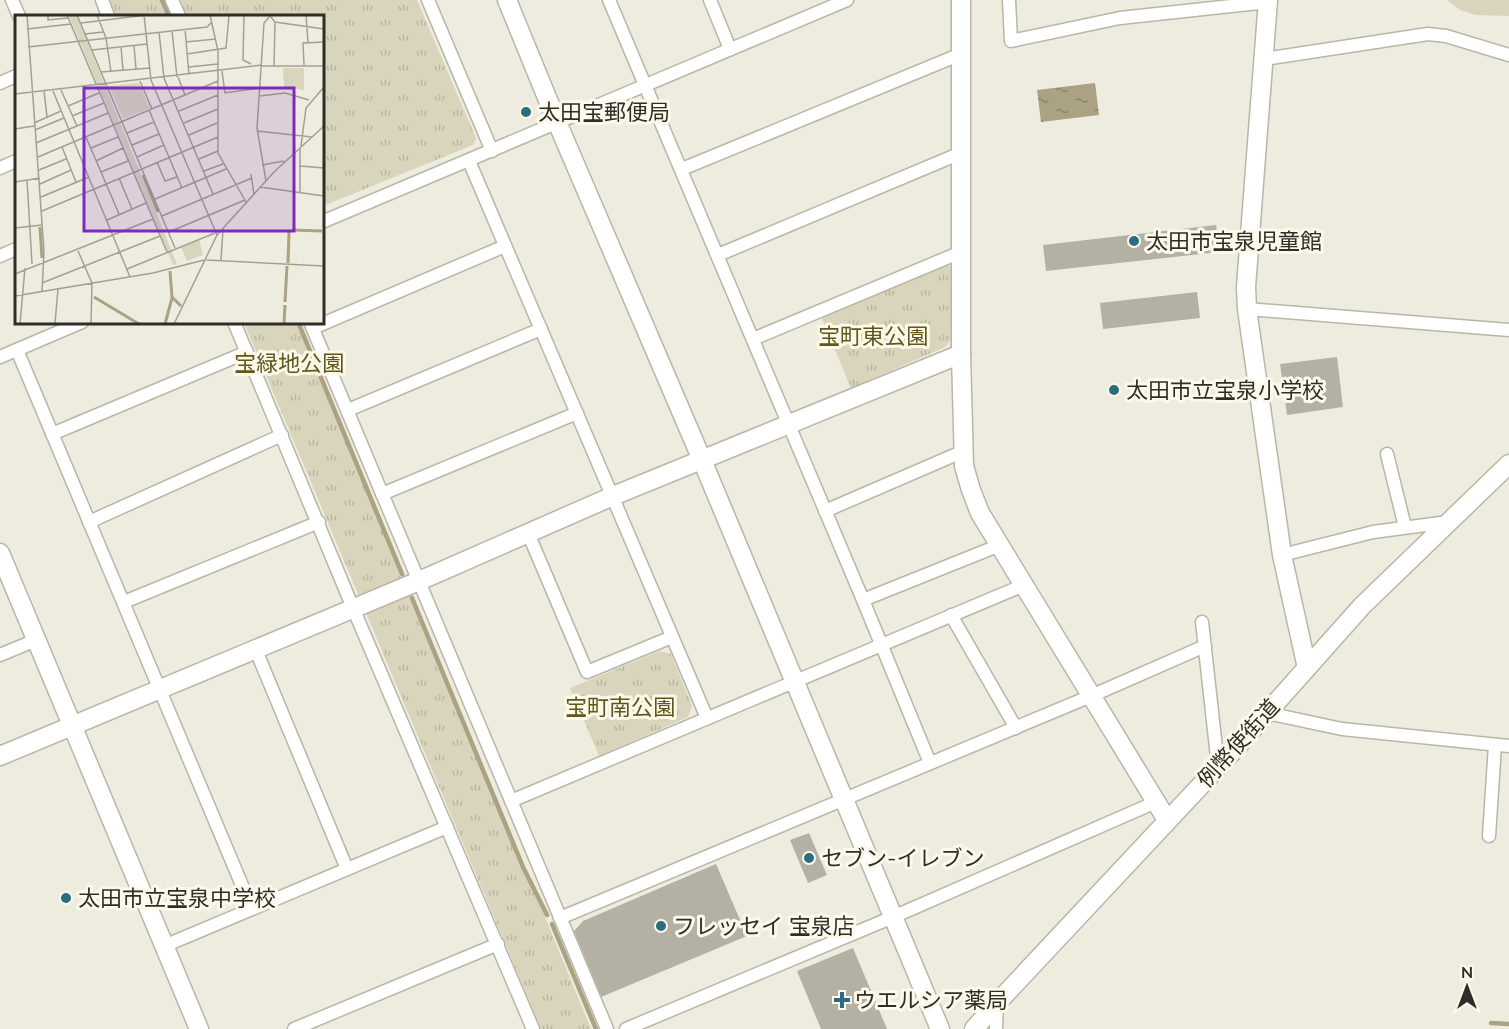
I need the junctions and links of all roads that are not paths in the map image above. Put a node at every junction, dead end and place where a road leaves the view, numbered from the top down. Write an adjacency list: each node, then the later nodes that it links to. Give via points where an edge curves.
1 (12, 0): 12 (street)
2 (102, 0): 13 (street)
3 (172, 0): 14 (street)
4 (428, 0): 23 (street)
5 (507, 0): 22 (street)
6 (609, 0): 21 (street)
7 (710, 0): 15 (street)
8 (847, 0): 15 (street)
9 (961, 0): 16 (street)
10 (1009, 0): 11 (street, via 1011,41 1120,18)
11 (1268, 1): 18 (street)
12 (19, 15)
13 (108, 15)
14 (179, 15)
15 (730, 49): 21 (street)
16 (961, 54): 24 (street); 28 (street)
17 (1509, 55): 18 (street, via 1428,34)
18 (1264, 59): 35 (street)
19 (15, 76): 20 (street)
20 (0, 83)
21 (646, 84): 22 (street); 28 (street)
22 (557, 122): 23 (street); 54 (street)
23 (492, 151): 26 (street)
24 (961, 153): 32 (street); 33 (street)
25 (15, 161): 27 (street)
26 (469, 161): 29 (street); 30 (street)
27 (0, 168)
28 (682, 169): 33 (street)
29 (324, 221)
30 (506, 246): 36 (street); 40 (street)
31 (15, 249): 34 (street)
32 (961, 252): 42 (street); 45 (street)
33 (718, 255): 42 (street)
34 (0, 256)
35 (1247, 309): 41 (street); 66 (street)
36 (324, 320)
37 (77, 324): 43 (street)
38 (235, 324): 44 (street)
39 (311, 325): 47 (street)
40 (541, 329): 47 (street); 48 (street)
41 (1509, 330)
42 (753, 339): 49 (street)
43 (17, 350): 46 (street); 50 (street)
44 (247, 352): 50 (street); 51 (street)
45 (961, 354): 49 (street); 52 (street)
46 (0, 357)
47 (348, 410): 56 (street)
48 (577, 413): 56 (street); 57 (street)
49 (789, 424): 54 (street); 58 (street)
50 (52, 434): 59 (street)
51 (282, 435): 59 (street); 60 (street)
52 (964, 451): 58 (street); 64 (street, via 970,490)
53 (1387, 454): 62 (street)
54 (702, 460): 57 (street); 81 (street)
55 (1509, 464): 61 (street, 例幣使街道)
56 (382, 494): 67 (street)
57 (613, 496): 63 (street); 74 (street)
58 (825, 511): 69 (street)
59 (89, 522): 70 (street)
60 (319, 522): 70 (street); 71 (street)
61 (1449, 522): 62 (street); 80 (street, 例幣使街道, via 1362,606)
62 (1406, 527): 66 (street)
63 (528, 533): 67 (street); 74 (street, via 587,672)
64 (1000, 545): 68 (street); 69 (street)
65 (0, 553): 75 (street)
66 (1282, 555): 80 (street)
67 (419, 581): 71 (street); 94 (street)
68 (1024, 585): 72 (street); 83 (street)
69 (863, 600): 76 (street)
70 (124, 602): 82 (street)
71 (353, 608): 78 (street); 97 (street)
72 (951, 615): 76 (street); 87 (street)
73 (1202, 622): 77 (street)
74 (672, 637): 85 (street)
75 (36, 640): 79 (street); 86 (street)
76 (882, 645): 81 (street); 91 (street)
77 (1205, 646): 83 (street); 92 (street)
78 (255, 648): 82 (street); 99 (street)
79 (0, 655)
80 (1306, 668): 84 (street, 例幣使街道)
81 (794, 681): 85 (street); 93 (street)
82 (159, 689): 86 (street); 100 (street)
83 (1091, 696): 87 (street); 95 (street)
84 (1267, 712): 88 (street, via 1342,729); 92 (street, 例幣使街道)
85 (707, 718): 94 (street)
86 (72, 726): 90 (street); 104 (street)
87 (1016, 728): 91 (street)
88 (1495, 745): 89 (street); 98 (street)
89 (1509, 746)
90 (0, 756)
91 (930, 763): 93 (street)
92 (1218, 766): 96 (street, 例幣使街道)
93 (843, 800): 101 (street); 102 (street)
94 (511, 801): 102 (street)
95 (1156, 802): 96 (street); 101 (street)
96 (1167, 820): 105 (street, 例幣使街道)
97 (447, 827): 99 (street); 103 (street)
98 (1489, 836)
99 (347, 869): 100 (street)
100 (252, 909): 104 (street)
101 (893, 917): 110 (street); 111 (street)
102 (560, 918): 109 (street)
103 (498, 944): 107 (street); 108 (street)
104 (164, 946): 106 (street)
105 (997, 1003): 112 (street, 例幣使街道); 113 (street)
106 (199, 1029)
107 (294, 1029)
108 (533, 1029)
109 (607, 1029)
110 (626, 1029)
111 (940, 1029)
112 (975, 1029)
113 (996, 1029)

